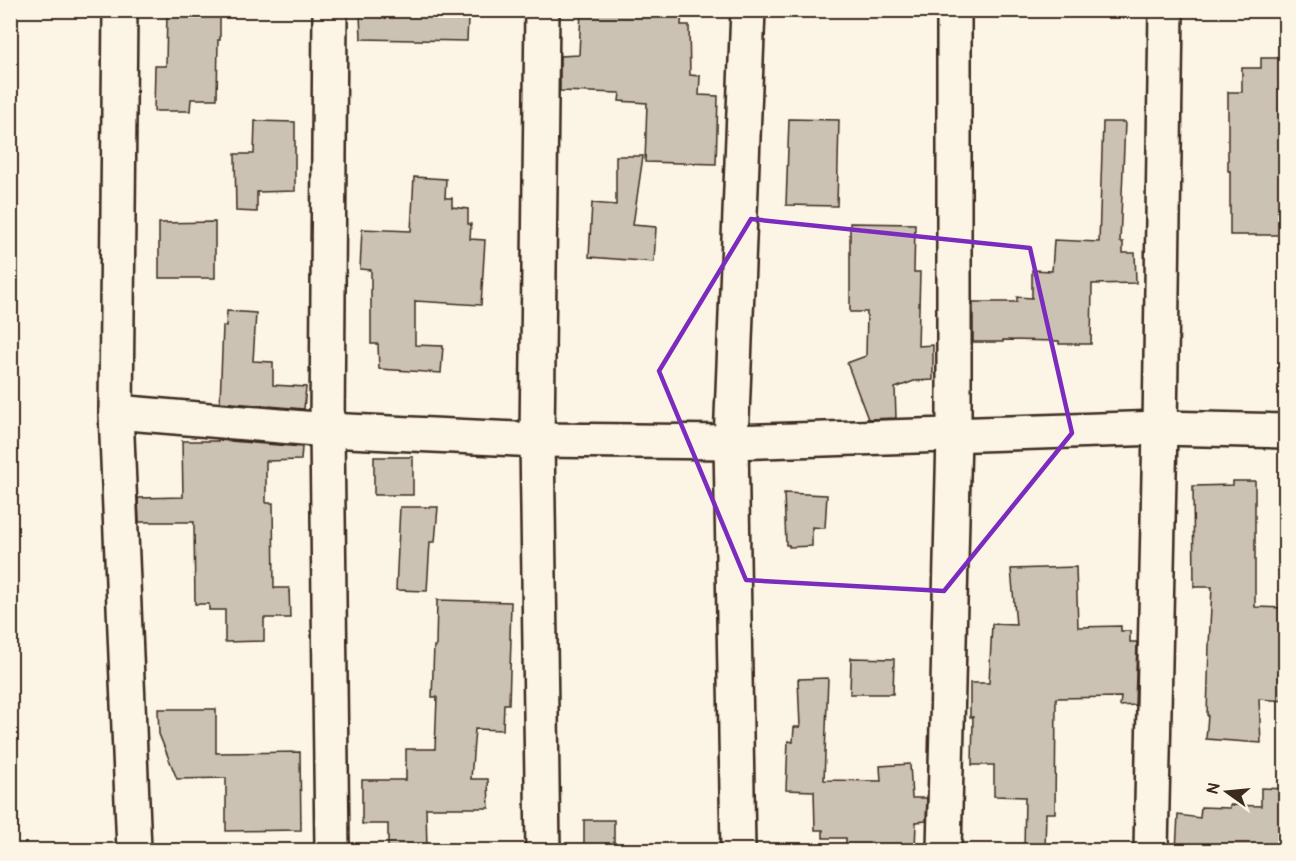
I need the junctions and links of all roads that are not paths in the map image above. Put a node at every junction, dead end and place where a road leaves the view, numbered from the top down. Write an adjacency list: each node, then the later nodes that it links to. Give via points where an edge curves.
1 (120, 10): 7 (street)
2 (330, 10): 9 (street)
3 (542, 10): 12 (street)
4 (748, 10): 13 (street)
5 (954, 10): 11 (street)
6 (1166, 10): 8 (street)
7 (116, 412): 9 (street); 14 (street)
8 (1160, 428): 10 (street); 11 (street); 19 (street)
9 (327, 430): 12 (street); 15 (street)
10 (1286, 431)
11 (954, 435): 13 (street); 18 (street)
12 (537, 441): 13 (street); 16 (street)
13 (731, 442): 17 (street)
14 (134, 850)
15 (332, 850)
16 (543, 850)
17 (738, 850)
18 (944, 850)
19 (1151, 850)

